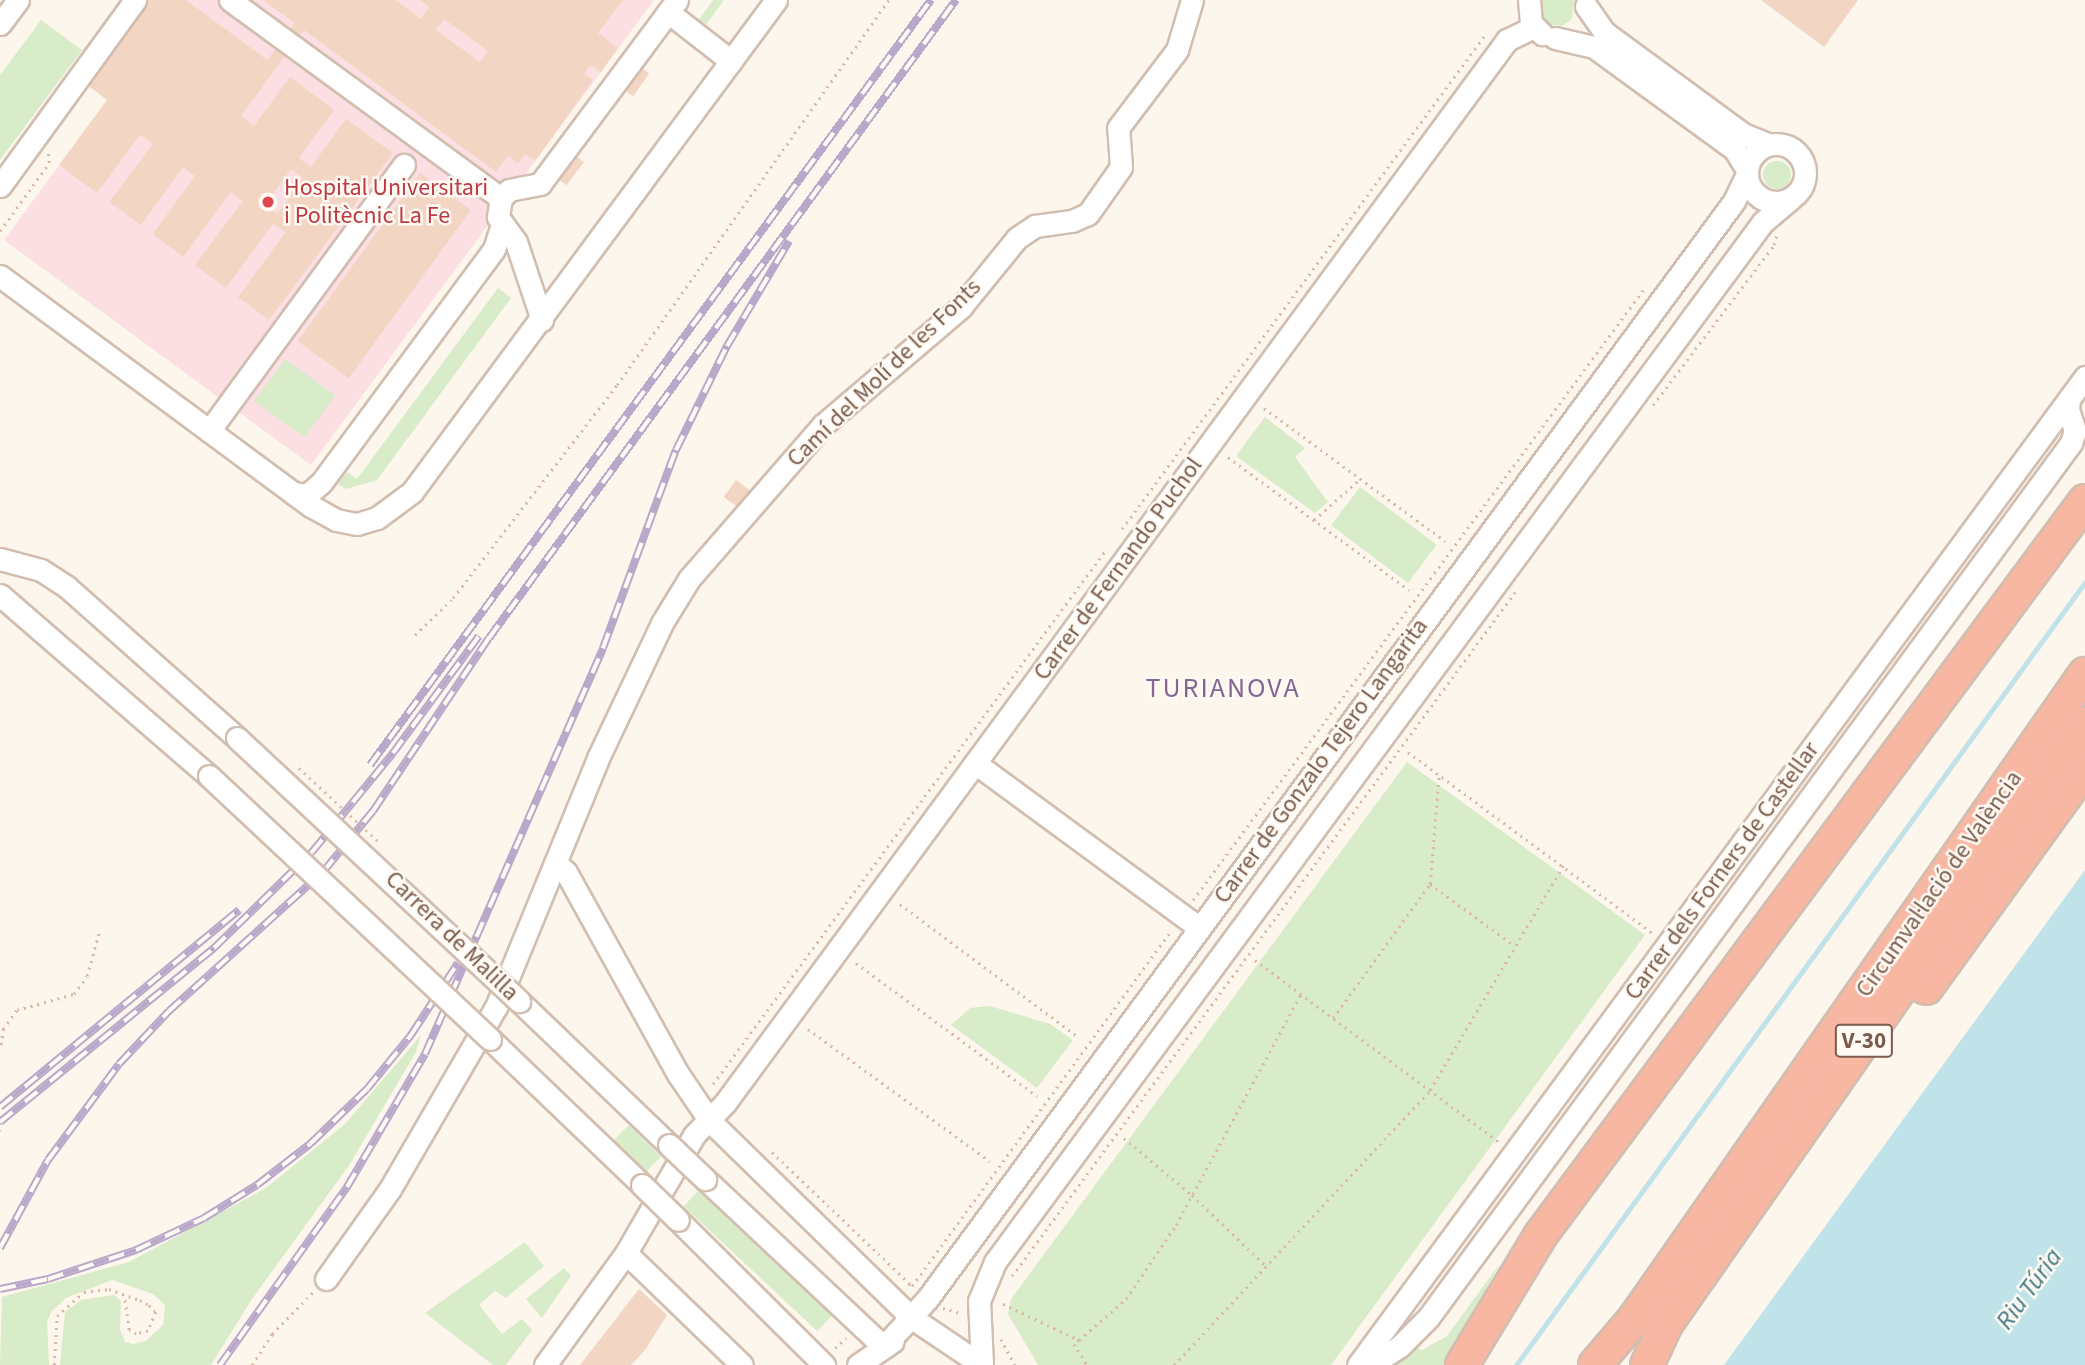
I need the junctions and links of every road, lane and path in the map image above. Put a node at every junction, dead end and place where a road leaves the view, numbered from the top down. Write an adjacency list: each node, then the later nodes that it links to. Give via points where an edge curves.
1 (18, 0): 10 (street)
2 (230, 0): 20 (street)
3 (776, 0): 14 (street)
4 (889, 0): 46 (path, via 617,385 453,598)
5 (1192, 0): 53 (street, Camí del Molí de les Fonts, via 1177,50 1118,128 1121,167 1088,214 1035,226 1017,238 961,307 823,425 689,579 640,666)
6 (1529, 0): 11 (street)
7 (1586, 3): 12 (street, via 1574,33); 15 (street, via 1604,33 1745,136)
8 (131, 4): 19 (street)
9 (673, 6): 14 (street); 20 (street, via 540,184 509,190)
10 (0, 24)
11 (1534, 27): 12 (street); 13 (street, Carrer de Fernando Puchol)
12 (1555, 38): 18 (street, via 1594,47 1735,150)
13 (1507, 40): 38 (path, via 1491,29 1482,39); 50 (street, Carrer de Fernando Puchol)
14 (731, 61): 27 (street)
15 (1768, 144): 18 (street, via 1753,155); 21 (street, via 1795,150 1805,165 1804,184)
16 (48, 145): 23 (path, via 49,163)
17 (404, 165): 32 (street)
18 (1747, 172): 21 (street, via 1761,198 1771,202); 57 (street, Carrer de Gonzalo Tejero Langarita, via 1734,201)
19 (0, 186)
20 (501, 198): 22 (street)
21 (1790, 199): 90 (street, Carrer de Gonzalo Tejero Langarita, via 1763,222 995,1262 982,1288)
22 (502, 225): 27 (street, via 516,242); 35 (street, via 494,249 321,483 307,495)
23 (0, 231)
24 (1777, 232): 31 (path, via 1774,244)
25 (0, 276): 32 (street)
26 (1645, 287): 39 (path)
27 (542, 320): 35 (street, via 412,492 377,518 357,524 336,520)
28 (2085, 377): 29 (street, Carrer dels Forners de Castellar)
29 (2069, 398): 108 (street, Carrer dels Forners de Castellar); 109 (street, via 2067,410 2075,431 2071,443 1428,1318 1399,1347)
30 (1264, 408): 34 (path)
31 (1651, 409)
32 (209, 431): 35 (street)
33 (1227, 457): 37 (path)
34 (1360, 479): 37 (path); 40 (path)
35 (293, 493)
36 (2085, 501): 82 (highway)
37 (1314, 520): 44 (path)
38 (1117, 535)
39 (1459, 537)
40 (1445, 541)
41 (1109, 546): 70 (path, via 716,1081 712,1091)
42 (0, 559): 96 (street, Carrera de Malilla, bridge, via 41,570 67,587 237,738)
43 (1522, 583): 84 (path)
44 (1409, 590)
45 (0, 595): 102 (street, Carrera de Malilla, bridge, via 209,776 569,1114)
46 (415, 635)
47 (2085, 674): 92 (highway, Circumval·lació de València / V-30)
48 (2085, 724): 97 (highway, Circumval·lació de València / V-30, via 1666,1324)
49 (1408, 751): 52 (path)
50 (975, 763): 57 (street); 70 (street, Carrer de Fernando Puchol)
51 (2085, 768): 97 (highway, via 1701,1298)
52 (1439, 774): 54 (path); 55 (path)
53 (555, 863): 72 (street, via 566,872 678,1074); 81 (street, Camí del Molí de les Fonts, via 496,1007 390,1189)
54 (1563, 866): 59 (path); 60 (path)
55 (1430, 884): 60 (path); 64 (path)
56 (900, 904): 66 (path)
57 (1198, 927): 87 (street, Carrer de Gonzalo Tejero Langarita)
58 (100, 929): 67 (path, via 87,976 74,994 17,1010 3,1029)
59 (1655, 934)
60 (1516, 947): 68 (path)
61 (1255, 960): 63 (path)
62 (856, 963): 69 (path)
63 (1301, 994): 64 (path); 78 (path)
64 (1332, 1018): 68 (path)
65 (808, 1029): 77 (path)
66 (1080, 1038)
67 (1, 1045)
68 (1430, 1090): 75 (path); 80 (path)
69 (1037, 1096)
70 (725, 1103): 72 (street, Carrer de Fernando Puchol)
71 (0, 1116): 73 (path)
72 (710, 1121): 79 (street, Carrer de Fernando Puchol, via 694,1135 663,1183); 86 (street)
73 (0, 1131)
74 (1124, 1138): 78 (path)
75 (1501, 1144)
76 (767, 1148): 83 (path)
77 (990, 1161)
78 (1192, 1195): 80 (path); 95 (path, via 1126,1298)
79 (626, 1253): 100 (street, Carrer de Fernando Puchol); 101 (street)
80 (1267, 1268): 107 (path)
81 (326, 1279): 99 (path, via 272,1334)
82 (1509, 1281): 110 (highway); 111 (highway, via 1504,1312)
83 (910, 1284): 86 (path); 87 (path)
84 (1004, 1286)
85 (124, 1295): 85 (path, via 129,1330 136,1334 148,1331 156,1312); 98 (path, via 109,1289 84,1292 63,1306 57,1316)
86 (893, 1298): 91 (street)
87 (928, 1298): 90 (path, via 943,1308); 91 (street, Carrer de Gonzalo Tejero Langarita)
88 (997, 1301): 90 (path)
89 (1003, 1304): 95 (path)
90 (986, 1317): 104 (street, Carrer de Gonzalo Tejero Langarita)
91 (912, 1318): 94 (street); 96 (street, Carrer de Gonzalo Tejero Langarita)
92 (1635, 1318): 112 (highway, Circumval·lació de València / V-30); 113 (highway)
93 (1000, 1337): 105 (path)
94 (947, 1340): 96 (street, via 927,1336); 104 (street)
95 (1079, 1340): 106 (path, via 1074,1344)
96 (885, 1344): 103 (street, Carrer de Gonzalo Tejero Langarita)
97 (1648, 1364)
98 (54, 1365)
99 (252, 1365)
100 (545, 1365)
101 (742, 1365)
102 (824, 1365)
103 (858, 1365)
104 (982, 1365)
105 (1015, 1365)
106 (1087, 1365)
107 (1174, 1365)
108 (1358, 1365)
109 (1371, 1365)
110 (1462, 1365)
111 (1476, 1365)
112 (1595, 1365)
113 (1611, 1365)

